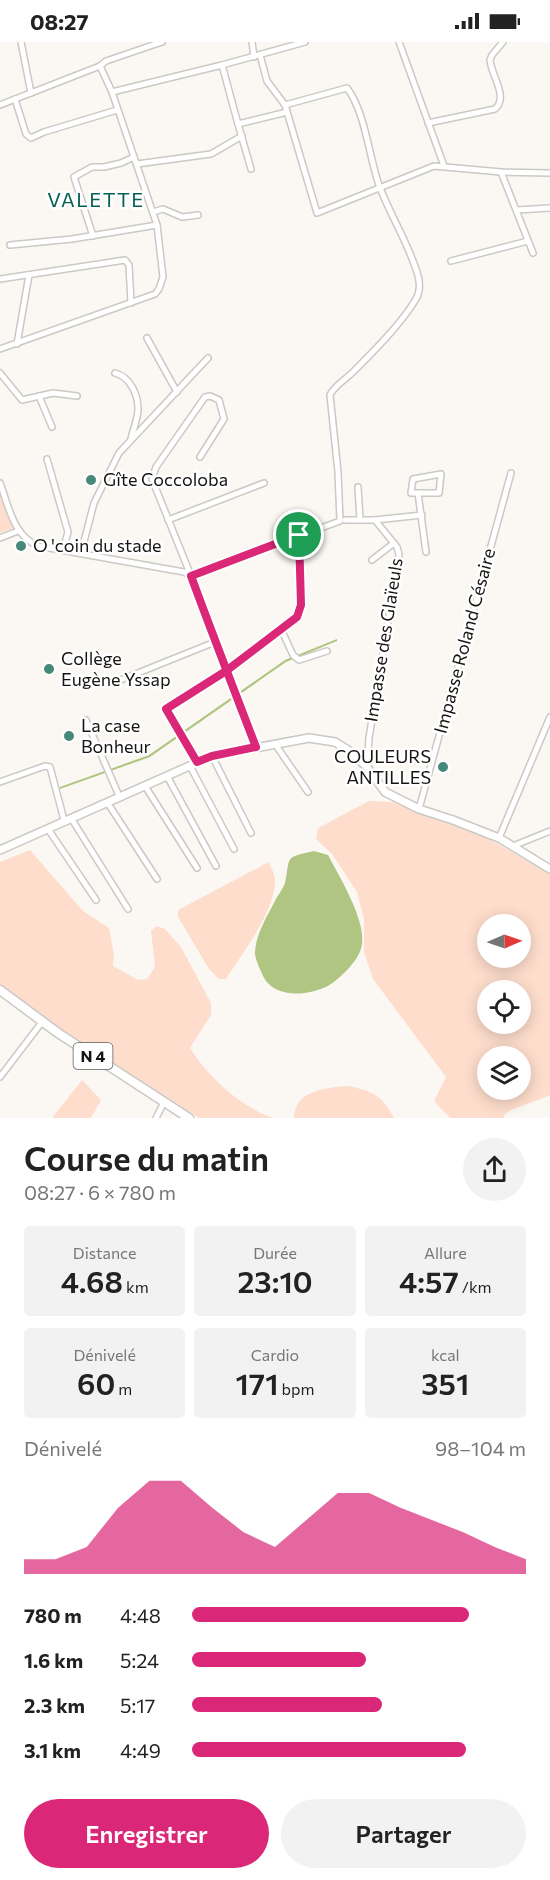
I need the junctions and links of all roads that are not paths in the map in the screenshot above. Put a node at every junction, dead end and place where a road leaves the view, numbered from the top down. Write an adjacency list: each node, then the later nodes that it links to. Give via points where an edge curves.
1 (21, 42): 11 (street)
2 (162, 42): 9 (street)
3 (252, 42): 7 (street)
4 (305, 42): 7 (street)
5 (399, 42): 17 (street)
6 (503, 42): 17 (street, via 490,60 501,97 499,106)
7 (257, 56): 8 (street); 14 (street, via 267,81)
8 (222, 65): 10 (street); 18 (street)
9 (100, 66): 10 (street); 11 (street)
10 (112, 92): 15 (street)
11 (31, 93): 12 (street)
12 (15, 99): 13 (street); 15 (street, via 26,134 31,138)
13 (0, 105)
14 (285, 105): 16 (street); 25 (street, via 347,88)
15 (117, 110): 20 (street)
16 (287, 112): 18 (street); 25 (street, via 317,213)
17 (428, 123): 21 (street)
18 (238, 124): 19 (street)
19 (242, 136): 20 (street, via 212,154); 22 (street)
20 (136, 161): 28 (street); 31 (street, via 92,167 74,177)
21 (444, 166): 23 (street); 25 (street, via 427,168)
22 (251, 169)
23 (501, 172): 24 (street); 27 (street)
24 (550, 173)
25 (380, 188): 63 (street, via 418,273 420,291 399,322 332,390 340,521)
26 (550, 208): 27 (street)
27 (517, 210): 32 (street)
28 (153, 212): 29 (street, via 163,209 182,217); 30 (street)
29 (198, 215)
30 (157, 225): 31 (street); 38 (street, via 162,283 155,294)
31 (93, 236): 33 (street)
32 (528, 241): 34 (street); 35 (street)
33 (10, 245)
34 (533, 253)
35 (452, 261)
36 (29, 275): 37 (street); 38 (street, via 125,260 129,265); 40 (street)
37 (0, 279)
38 (131, 303): 40 (street)
39 (147, 338): 45 (street)
40 (16, 344): 41 (street)
41 (0, 349)
42 (208, 358): 45 (street)
43 (0, 373): 46 (street, via 21,400)
44 (115, 373): 49 (street, via 128,380 138,404)
45 (177, 393): 49 (street)
46 (39, 396): 47 (street); 48 (street)
47 (77, 396)
48 (52, 427)
49 (130, 441): 68 (street, via 119,453 94,503)
50 (200, 457): 58 (street, via 224,419 219,400 210,396 205,397 153,474 153,485)
51 (47, 459): 66 (street, via 68,532)
52 (511, 473): 90 (street, Impasse Roland Césaire)
53 (0, 483): 62 (street)
54 (264, 483): 58 (street)
55 (358, 487): 60 (street)
56 (418, 494): 56 (street, via 411,493 413,479 441,474 439,493); 57 (street)
57 (422, 515): 61 (street); 67 (street)
58 (168, 520): 70 (street)
59 (345, 520): 60 (street)
60 (360, 520): 61 (street)
61 (375, 520): 65 (street, Impasse des Glaïeuls)
62 (18, 531): 64 (street); 66 (street, via 38,546)
63 (299, 535): 70 (street); 71 (street, via 301,609)
64 (0, 538)
65 (394, 543): 69 (street); 83 (street, Impasse des Glaïeuls, via 399,554)
66 (63, 550): 68 (street)
67 (426, 552)
68 (81, 553): 70 (street)
69 (372, 560)
70 (191, 576): 72 (street)
71 (281, 629): 73 (street, via 299,660); 74 (street)
72 (215, 642): 74 (street); 75 (street)
73 (327, 651)
74 (226, 671): 79 (street); 81 (street, via 166,709)
75 (113, 683)
76 (550, 717): 95 (street)
77 (86, 720): 88 (street)
78 (274, 744): 79 (street); 83 (street, via 309,736 334,742); 87 (street)
79 (256, 747): 80 (street)
80 (212, 756): 81 (street); 94 (street)
81 (197, 762): 82 (street)
82 (190, 766): 84 (street); 97 (street)
83 (367, 767): 90 (street, via 385,792)
84 (167, 776): 86 (street); 99 (street)
85 (0, 782): 91 (street, via 47,766)
86 (145, 786): 88 (street); 100 (street)
87 (308, 792)
88 (120, 798): 89 (street)
89 (107, 802): 91 (street); 102 (street)
90 (419, 809): 95 (street)
91 (68, 819): 92 (street); 104 (street)
92 (48, 829): 98 (street); 103 (street)
93 (550, 831): 96 (street)
94 (251, 833)
95 (498, 838): 96 (street)
96 (513, 846): 101 (street)
97 (234, 849)
98 (0, 850)
99 (216, 866)
100 (197, 868)
101 (550, 869)
102 (156, 879)
103 (96, 900)
104 (128, 909)
105 (0, 990): 106 (main road, N 4)
106 (42, 1022): 107 (street); 108 (main road, N 4)
107 (0, 1077)
108 (164, 1102): 109 (street); 110 (main road, N 4)
109 (156, 1118)
110 (189, 1118)

